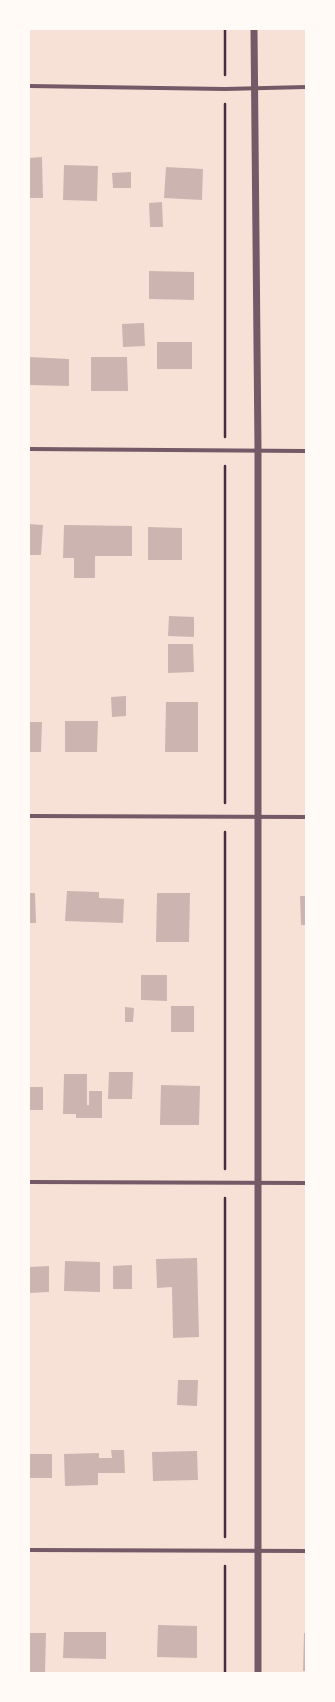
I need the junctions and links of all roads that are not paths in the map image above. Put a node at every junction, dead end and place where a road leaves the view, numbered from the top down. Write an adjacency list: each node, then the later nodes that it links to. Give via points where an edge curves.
1 (254, 29): 4 (street)
2 (29, 86): 4 (street)
3 (306, 87): 4 (street)
4 (254, 88): 6 (street)
5 (29, 449): 6 (street)
6 (258, 450): 7 (street); 9 (street)
7 (306, 451)
8 (29, 816): 9 (street)
9 (258, 817): 10 (street); 12 (street)
10 (306, 817)
11 (29, 1182): 12 (street)
12 (258, 1183): 13 (street); 15 (street)
13 (306, 1183)
14 (29, 1550): 15 (street)
15 (258, 1551): 16 (street); 17 (street)
16 (306, 1551)
17 (258, 1673)

